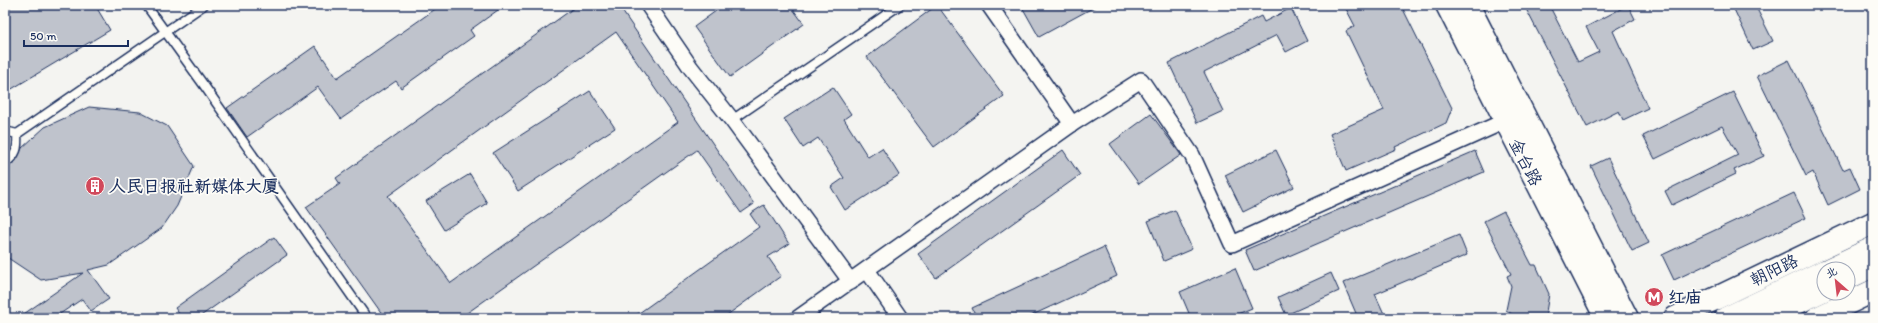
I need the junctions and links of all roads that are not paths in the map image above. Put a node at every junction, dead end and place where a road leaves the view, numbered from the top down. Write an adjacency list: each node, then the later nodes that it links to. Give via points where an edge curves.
1 (146, 5): 8 (lane)
2 (204, 5): 8 (lane)
3 (648, 5): 9 (street, via 690,68)
4 (900, 5): 9 (lane)
5 (990, 5): 11 (street)
6 (1446, 5): 10 (main road, 金台路)
7 (1468, 5): 29 (main road, 金台路)
8 (165, 32): 13 (lane); 25 (lane)
9 (732, 120): 22 (street)
10 (1505, 121): 11 (street, via 1232,244 1192,155 1141,80); 28 (main road, 金台路)
11 (1072, 124): 19 (street)
12 (5, 131): 13 (lane)
13 (17, 134): 14 (lane, via 18,148)
14 (5, 163)
15 (1873, 223): 30 (main road, 朝阳路)
16 (1873, 248): 17 (main road)
17 (1845, 261)
18 (1873, 266): 20 (main road)
19 (867, 270): 22 (street); 27 (street)
20 (1856, 274)
21 (1816, 275): 31 (main road, 朝阳路)
22 (851, 282): 26 (street)
23 (1873, 291): 33 (main road)
24 (1816, 294): 32 (main road)
25 (367, 318)
26 (798, 318)
27 (900, 318)
28 (1606, 318)
29 (1627, 318)
30 (1675, 318)
31 (1726, 318)
32 (1766, 318)
33 (1817, 318)

